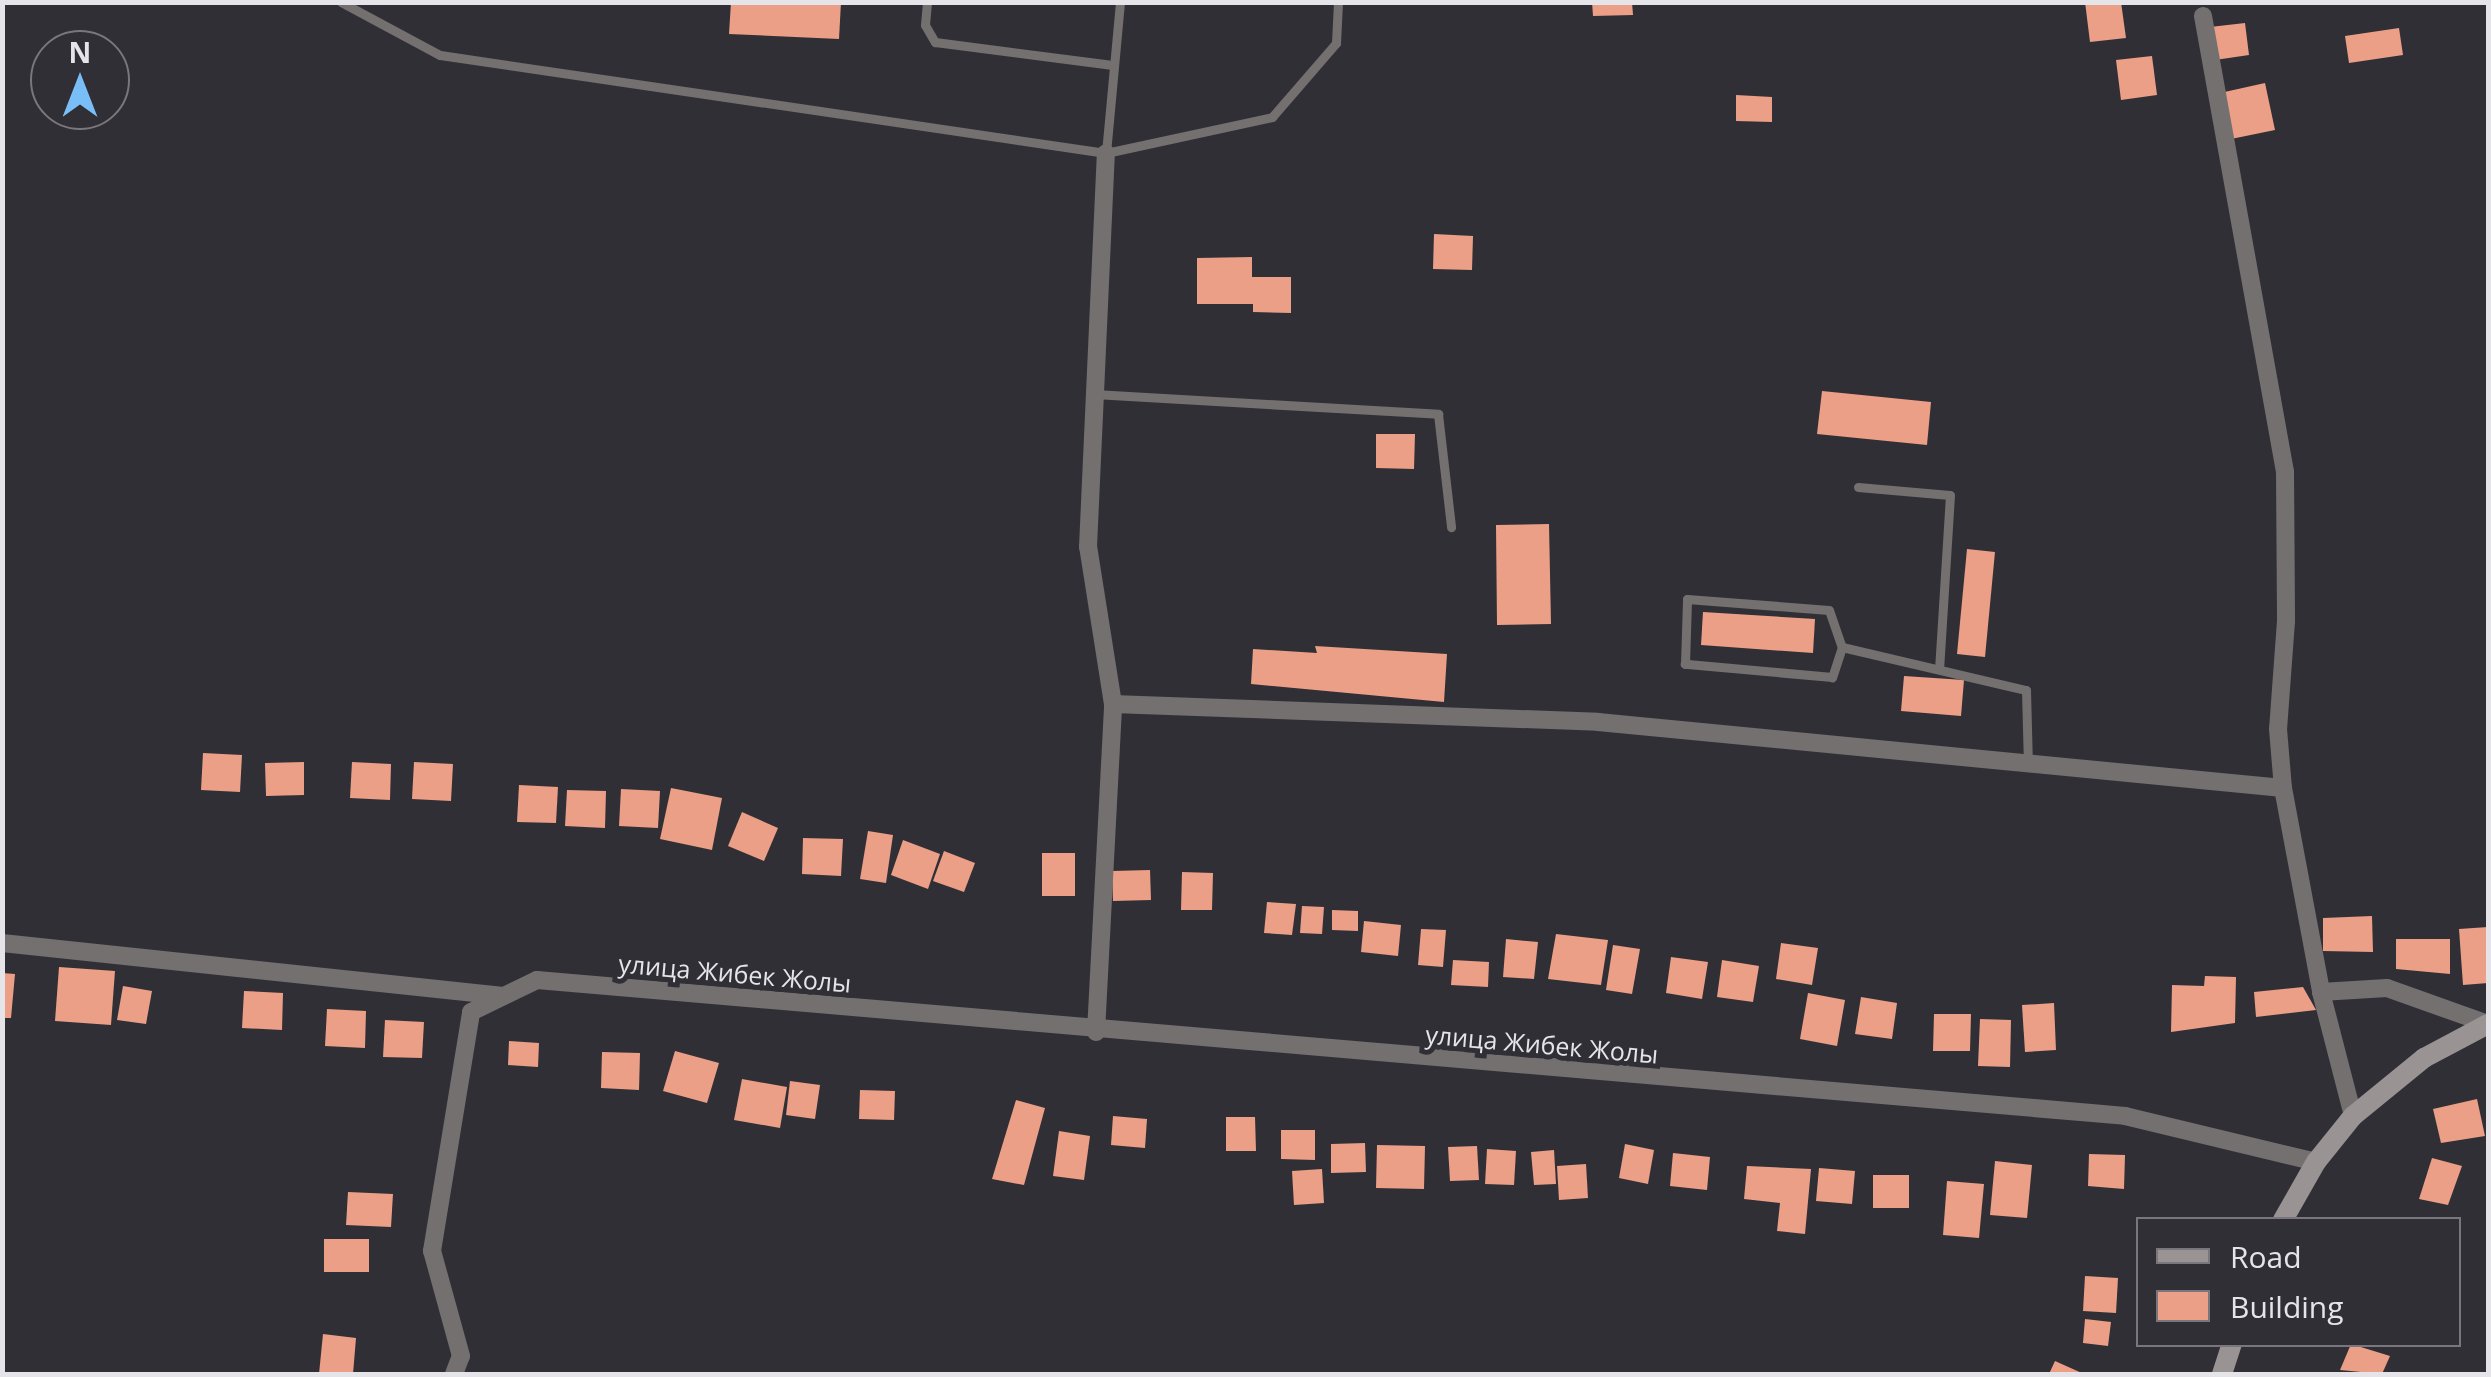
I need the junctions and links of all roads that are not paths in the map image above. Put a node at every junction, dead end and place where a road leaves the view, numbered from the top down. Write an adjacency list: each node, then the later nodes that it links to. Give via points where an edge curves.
1 (341, 2): 7 (lane, via 440,55)
2 (927, 2): 6 (lane, via 925,24 935,42)
3 (1120, 2): 6 (lane)
4 (1338, 2): 7 (lane, via 1336,43 1272,117)
5 (2203, 16): 15 (street, via 2285,472 2286,620 2278,729)
6 (1114, 65): 7 (lane)
7 (1106, 153): 8 (street)
8 (1094, 394): 10 (lane, via 1438,414); 13 (street, via 1088,546)
9 (1858, 487): 12 (lane, via 1950,495)
10 (1451, 527)
11 (1842, 647): 11 (lane, via 1829,610 1686,599 1685,664 1832,677); 12 (lane)
12 (1939, 669): 14 (lane, via 2026,690)
13 (1114, 704): 14 (street, via 1598,722); 20 (street)
14 (2028, 764): 15 (street)
15 (2283, 788): 17 (street)
16 (2, 943): 18 (street)
17 (2321, 992): 19 (street, via 2387,988); 21 (street)
18 (504, 996): 20 (street, улица Жибек Жолы, via 537,980); 25 (street, via 472,1012 432,1252 461,1356)
19 (2488, 1024): 21 (main road, via 2424,1058)
20 (1096, 1032): 22 (street, улица Жибек Жолы, via 2125,1116)
21 (2354, 1116): 22 (main road)
22 (2316, 1162): 23 (main road)
23 (2285, 1217)
24 (2231, 1347): 26 (main road)
25 (454, 1374)
26 (2222, 1374)

